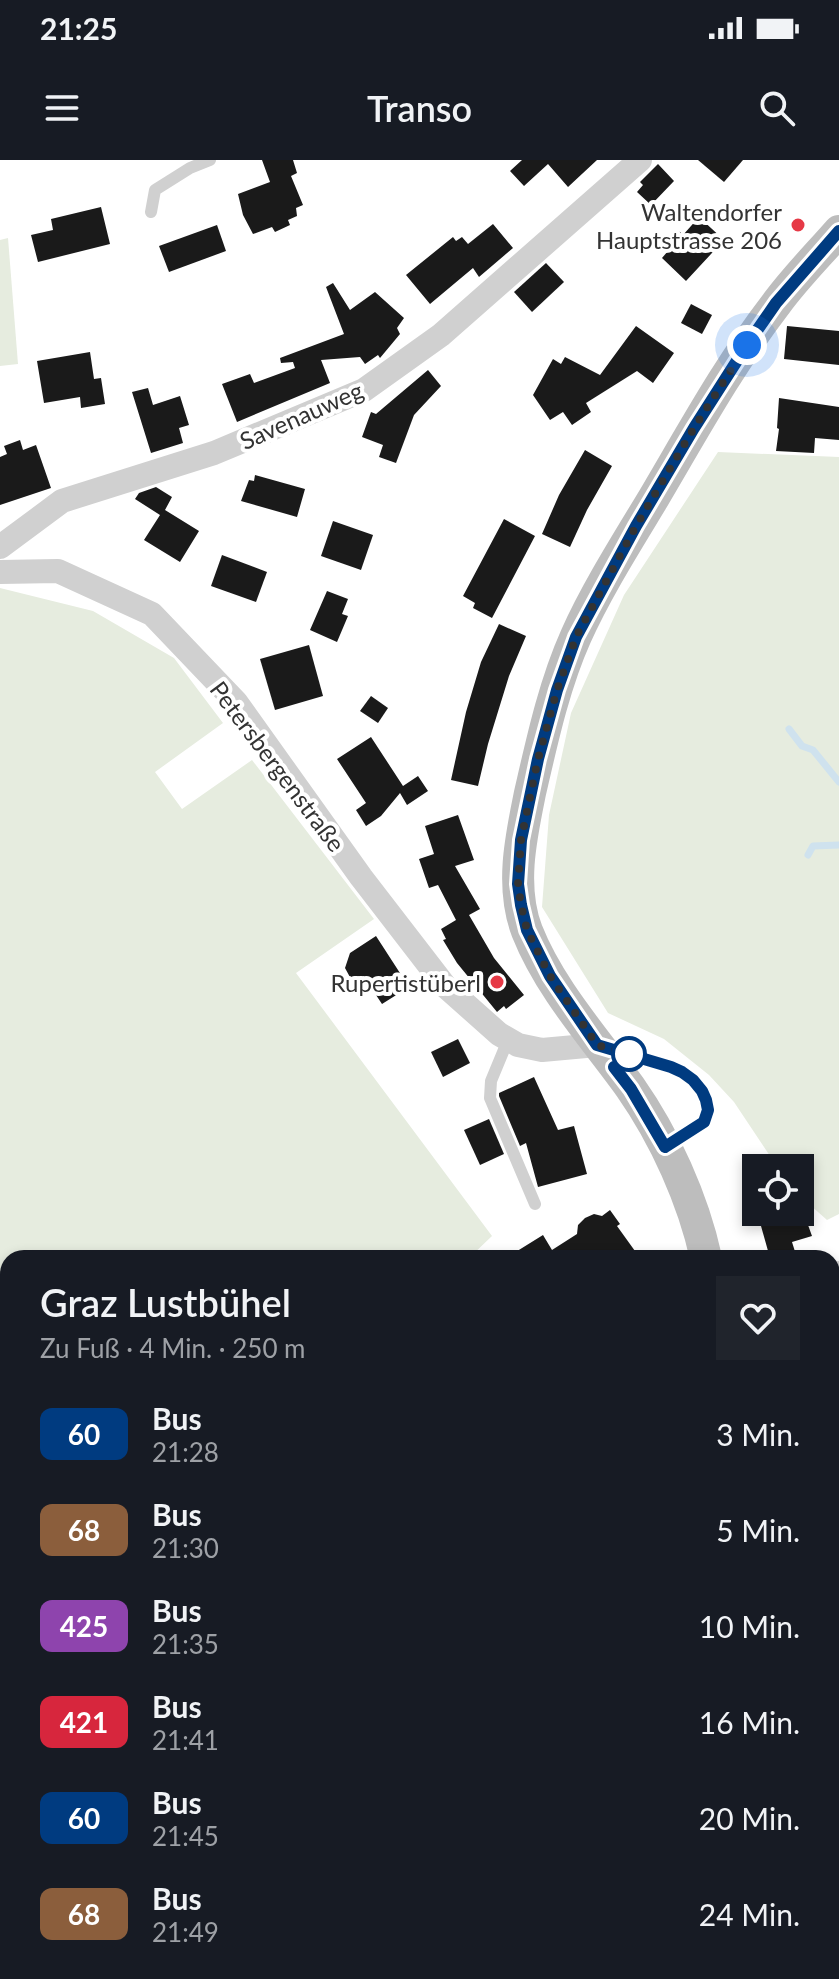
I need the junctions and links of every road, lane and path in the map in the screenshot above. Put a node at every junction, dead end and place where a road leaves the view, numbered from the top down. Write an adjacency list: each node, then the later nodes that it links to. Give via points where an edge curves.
1 (210, 160): 3 (lane, via 155,190)
2 (640, 160): 5 (street, Savenauweg, via 441,335 364,390 214,453 62,501)
3 (151, 212)
4 (839, 231): 8 (main road, via 776,303 694,428 576,637 557,690 527,810 518,884 527,930 550,976)
5 (0, 547)
6 (0, 572): 7 (street, Petersbergenstraße, via 58,571 152,614 236,702 445,986)
7 (508, 1040): 8 (street, Petersbergenstraße, via 542,1050); 10 (lane, via 491,1081 490,1098)
8 (597, 1045): 9 (main road); 9 (lane, via 682,1072 702,1091 704,1122)
9 (665, 1147): 11 (main road)
10 (535, 1204)
11 (703, 1250)

